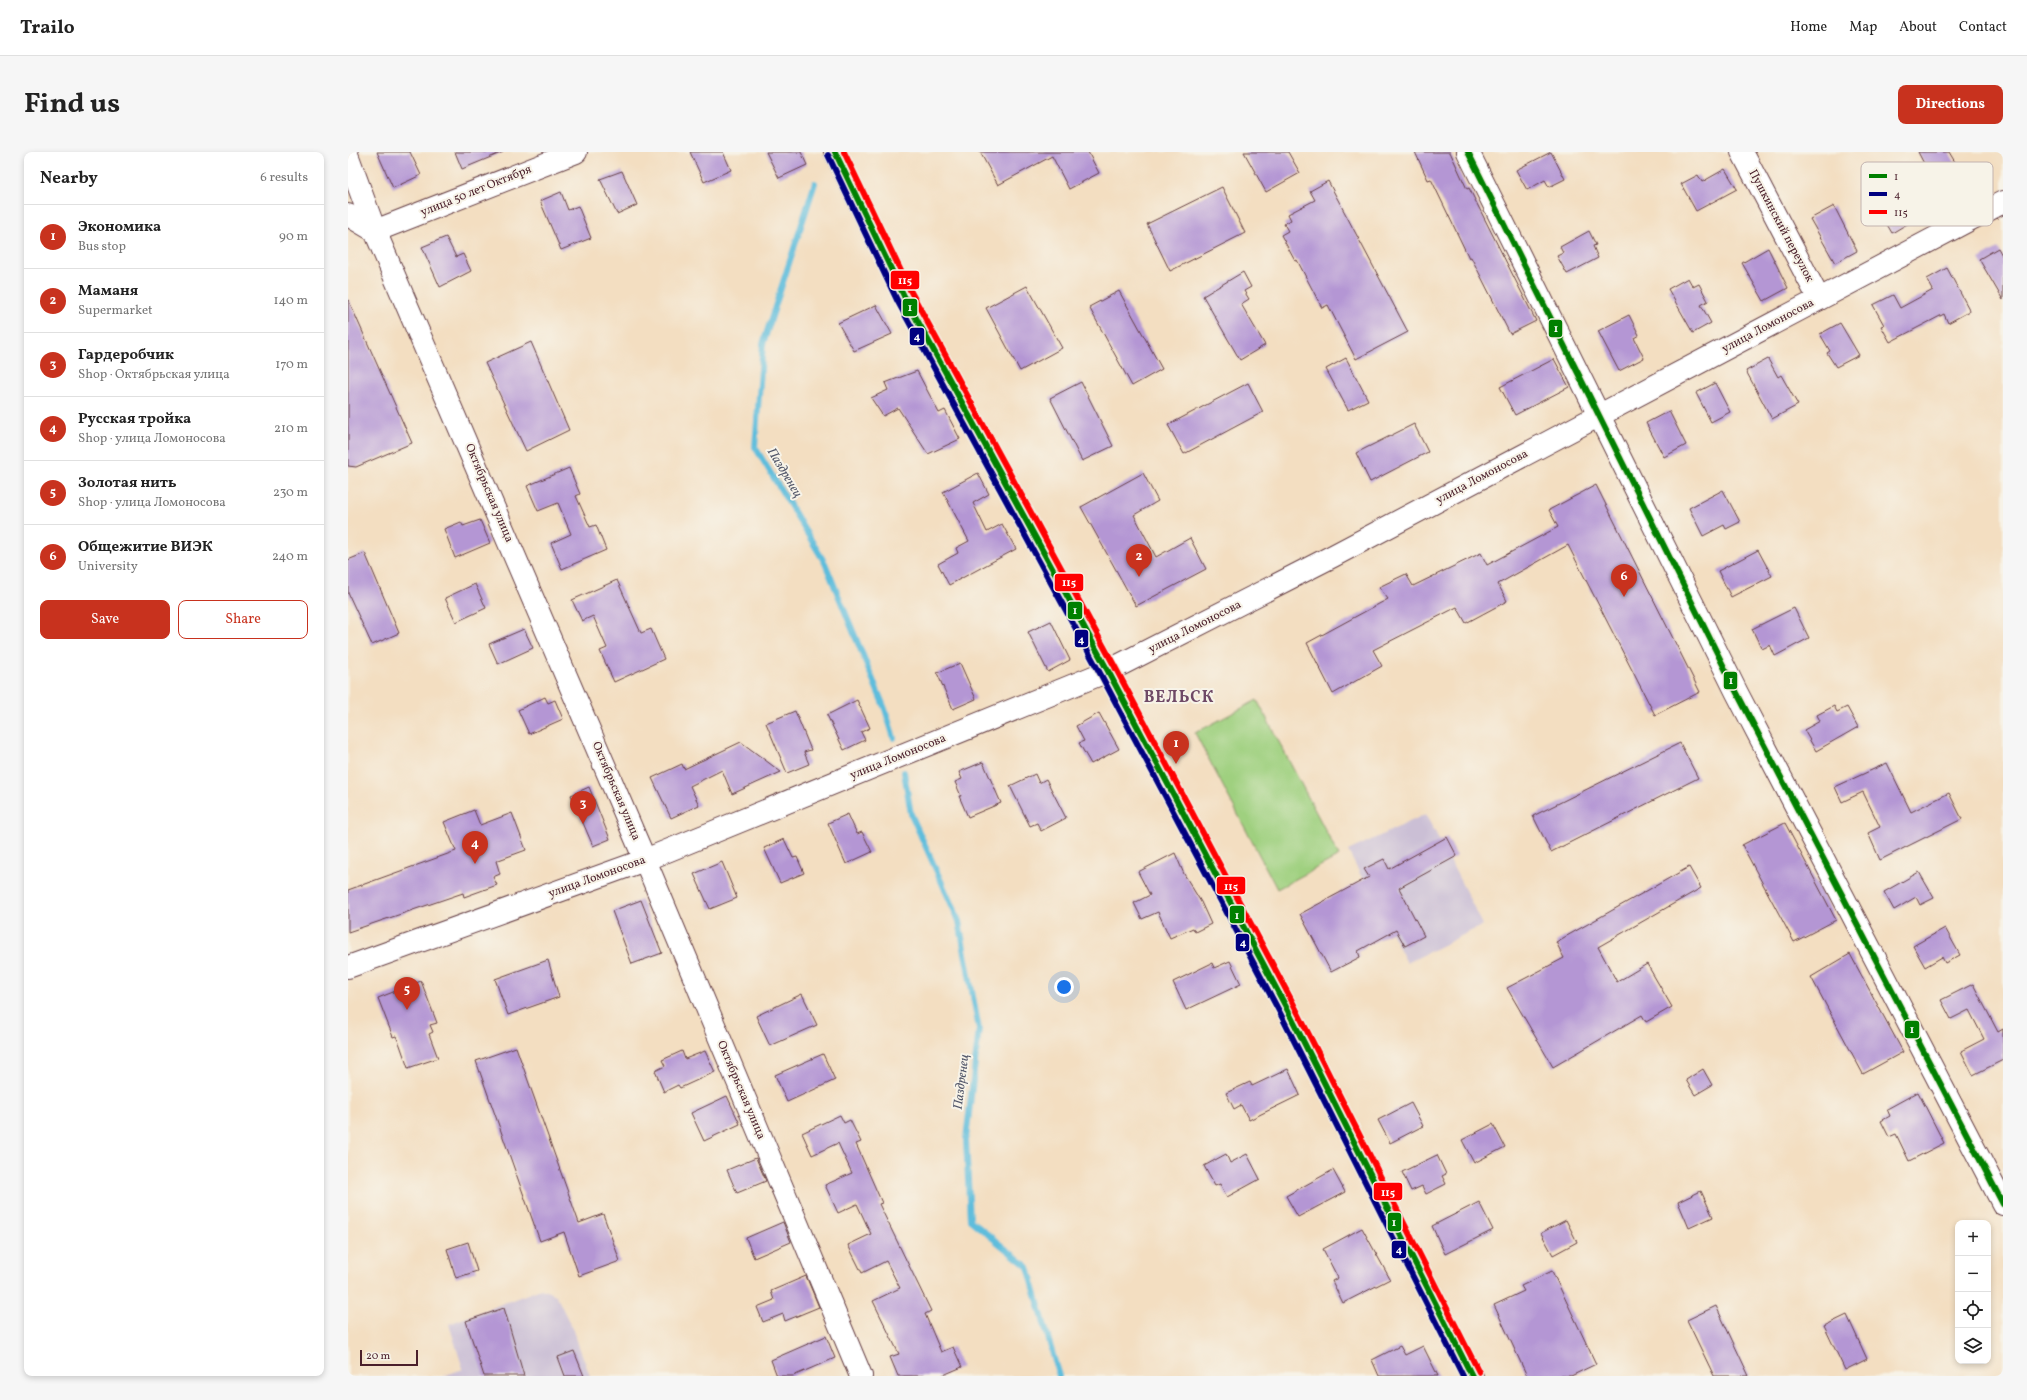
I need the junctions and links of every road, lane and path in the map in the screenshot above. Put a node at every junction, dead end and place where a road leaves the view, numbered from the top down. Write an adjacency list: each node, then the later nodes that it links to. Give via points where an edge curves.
1 (576, 152): 10 (street, улица 50 лет Октября)
2 (835, 152): 13 (street, via 904,296)
3 (1468, 152): 12 (street)
4 (1742, 152): 11 (street, Пушкинский переулок)
5 (348, 157): 10 (street, Октябрьская улица)
6 (2003, 202): 7 (street, улица Ломоносова)
7 (1993, 207)
8 (348, 215): 10 (street)
9 (1957, 226): 11 (street, улица Ломоносова)
10 (375, 231): 14 (street, Октябрьская улица)
11 (1819, 299): 12 (street, улица Ломоносова)
12 (1598, 415): 13 (street, улица Ломоносова, via 1333,556); 16 (street, via 1737,693)
13 (1108, 671): 14 (street, улица Ломоносова); 18 (street, via 1286,1008)
14 (645, 860): 15 (street, улица Ломоносова); 17 (street, Октябрьская улица)
15 (348, 967)
16 (2003, 1204)
17 (861, 1376)
18 (1472, 1376)

